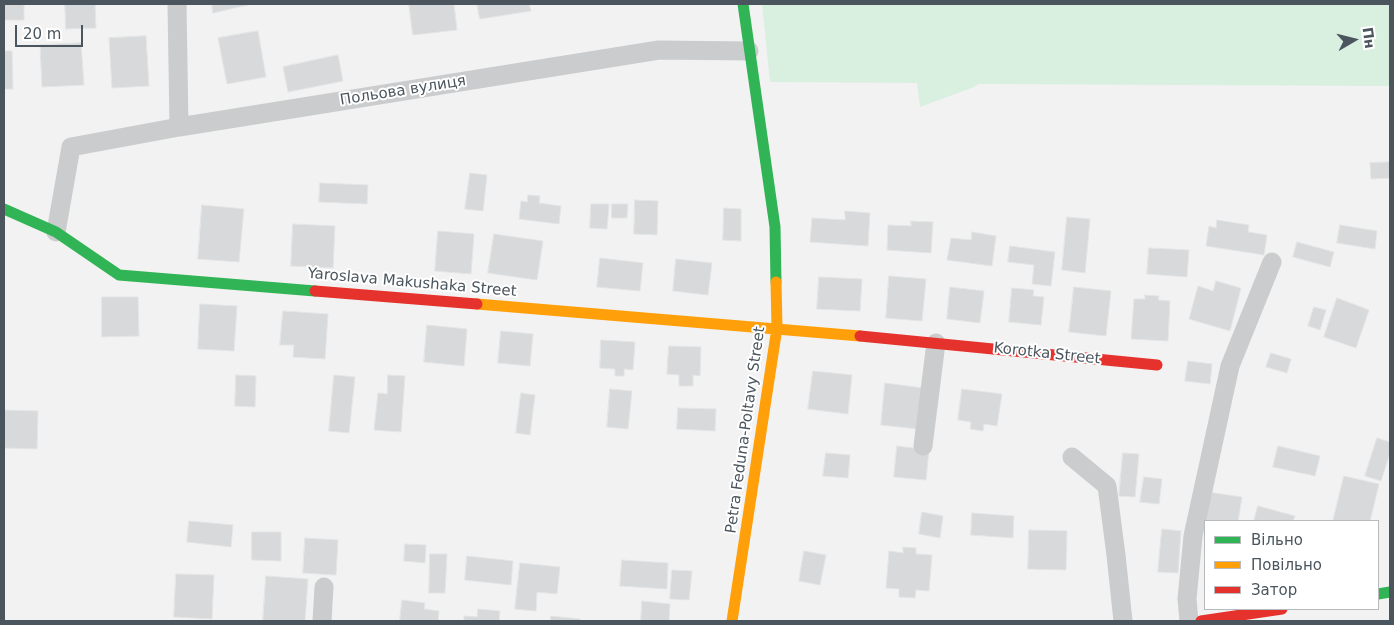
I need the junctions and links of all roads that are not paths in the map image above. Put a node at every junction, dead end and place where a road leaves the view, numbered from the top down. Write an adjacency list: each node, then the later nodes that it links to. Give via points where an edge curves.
1 (177, 4): 4 (street)
2 (743, 4): 3 (street, Petra Feduna-Poltavy Street)
3 (749, 51): 4 (street, Польова вулиця, via 659,50); 8 (street, Petra Feduna-Poltavy Street, via 775,227)
4 (179, 127): 6 (street, Польова вулиця, via 70,147)
5 (4, 209): 6 (street, Yaroslava Makushaka Street)
6 (56, 232): 8 (street, Yaroslava Makushaka Street, via 119,275)
7 (1272, 262): 18 (street, via 1230,366 1193,536 1187,599)
8 (777, 328): 9 (street, Korotka Street); 16 (street, Petra Feduna-Poltavy Street)
9 (936, 344): 10 (street, Korotka Street); 11 (street)
10 (1157, 365)
11 (923, 446)
12 (1072, 457): 17 (street, via 1107,486)
13 (324, 587): 15 (street)
14 (1275, 610): 19 (street)
15 (322, 621)
16 (732, 621)
17 (1123, 621)
18 (1189, 621)
19 (1201, 621)

